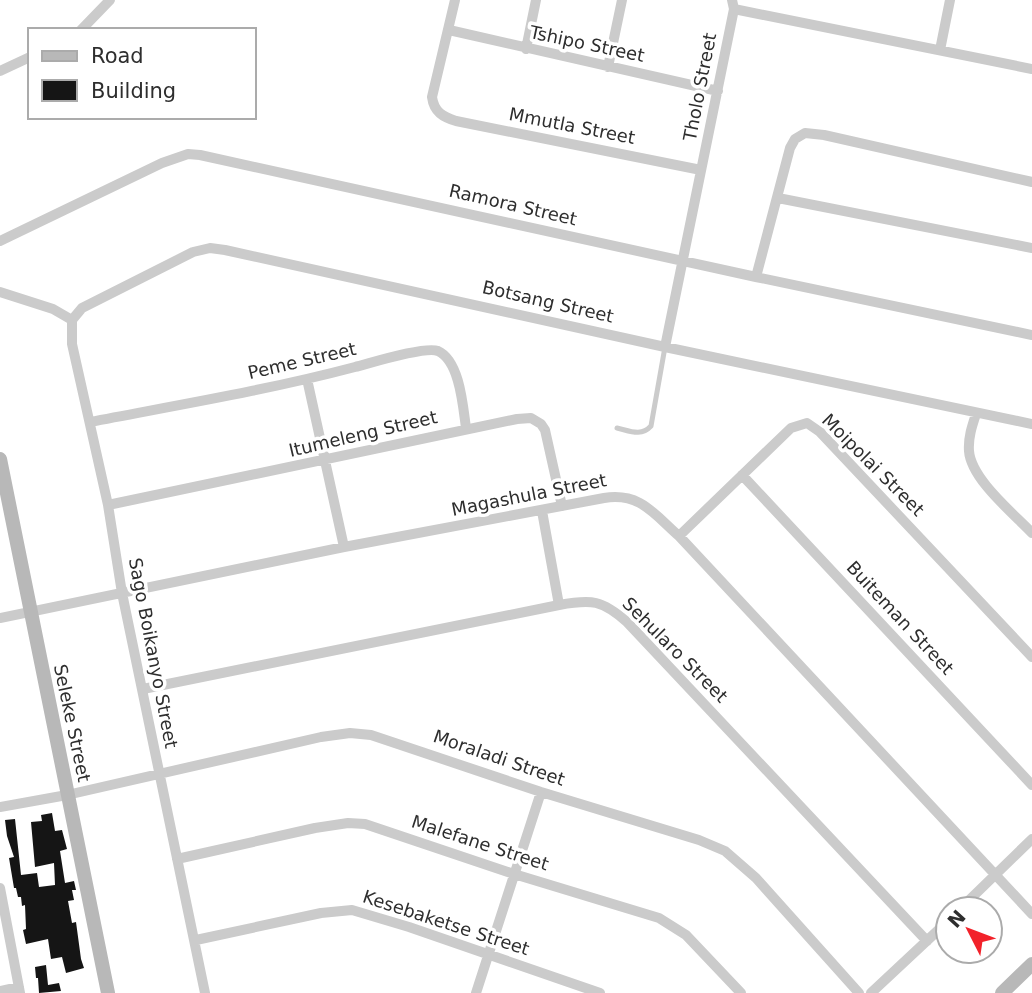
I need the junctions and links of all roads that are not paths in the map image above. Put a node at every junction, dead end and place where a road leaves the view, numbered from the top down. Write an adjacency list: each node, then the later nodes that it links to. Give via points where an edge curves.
1 (110, 0): 7 (street)
2 (455, 0): 8 (street)
3 (536, 0): 9 (street)
4 (622, 0): 12 (street)
5 (950, 0): 10 (street)
6 (733, 4): 10 (street, Tholo Street); 15 (street, Tholo Street)
7 (83, 28)
8 (449, 30): 9 (street, Tshipo Street); 16 (street, Mmutla Street, via 432,97 438,112 456,121)
9 (526, 49): 12 (street, Tshipo Street)
10 (940, 50): 13 (street, Tholo Street)
11 (28, 58): 14 (street)
12 (608, 67): 15 (street, Tshipo Street)
13 (1032, 69)
14 (0, 71)
15 (718, 91): 16 (street, Tholo Street)
16 (701, 170): 21 (street, Tholo Street)
17 (1032, 182): 18 (street, via 805,133 790,148)
18 (778, 198): 20 (street); 22 (street)
19 (0, 241): 21 (street, Ramora Street, via 188,154)
20 (1032, 248)
21 (684, 261): 22 (street, Ramora Street); 26 (street, Tholo Street)
22 (756, 277): 25 (street, Ramora Street)
23 (0, 292): 24 (street)
24 (72, 320): 26 (street, Botsang Street, via 91,302 210,248); 29 (street, Sago Boikanyo Street, via 72,344)
25 (1032, 335)
26 (665, 347): 28 (street, Botsang Street); 32 (lane, via 651,426 639,434)
27 (307, 379): 29 (street, Peme Street); 31 (street, Peme Street, via 438,351 454,369); 34 (street)
28 (976, 414): 30 (street, Botsang Street); 39 (street, via 969,435 972,464)
29 (90, 422): 36 (street, Sago Boikanyo Street)
30 (1032, 424)
31 (466, 428): 34 (street, Itumeleng Street); 37 (street, Itumeleng Street, via 526,418 541,424)
32 (617, 428)
33 (0, 459): 44 (street, Seleke Street)
34 (327, 460): 36 (street, Itumeleng Street); 41 (street)
35 (742, 474): 40 (street, Moipolai Street); 46 (street, Moipolai Street, via 791,428 807,423); 49 (street, Buiteman Street)
36 (108, 505): 42 (street, Sago Boikanyo Street)
37 (562, 506): 38 (street, Magashula Street); 40 (street, Magashula Street, via 611,496 631,498 647,506)
38 (541, 511): 41 (street, Magashula Street); 43 (street)
39 (1032, 533)
40 (679, 536): 56 (street, Magashula Street)
41 (344, 547): 42 (street, Magashula Street)
42 (122, 593): 44 (street, Magashula Street); 47 (street, Sago Boikanyo Street)
43 (559, 605): 47 (street, Sehularo Street); 62 (street, Sehularo Street, via 597,601 627,622)
44 (29, 611): 45 (street, Magashula Street); 51 (street, Seleke Street)
45 (0, 618)
46 (1032, 657)
47 (143, 689): 48 (street, Sago Boikanyo Street)
48 (159, 773): 50 (street, Moraladi Street, via 321,737 361,734); 51 (street, Moraladi Street); 54 (street, Sago Boikanyo Street)
49 (1032, 785)
50 (541, 792): 55 (street); 72 (street, Moraladi Street, via 725,851)
51 (67, 794): 52 (street, Moraladi Street); 67 (street, Seleke Street)
52 (0, 807)
53 (1032, 839): 56 (street)
54 (177, 859): 55 (street, Malefane Street, via 356,823); 61 (street, Sago Boikanyo Street)
55 (514, 874): 63 (street); 71 (street, Malefane Street, via 668,922)
56 (995, 874): 58 (street); 59 (street, Magashula Street)
57 (1, 895): 65 (street)
58 (974, 895)
59 (1032, 914)
60 (934, 934): 62 (street)
61 (196, 940): 63 (street, Kesebaketse Street, via 344,909 365,912); 68 (street, Sago Boikanyo Street)
62 (927, 941): 73 (street)
63 (488, 955): 69 (street); 70 (street, Kesebaketse Street)
64 (1032, 964): 74 (street)
65 (20, 990): 66 (street)
66 (0, 991)
67 (108, 993)
68 (205, 993)
69 (475, 993)
70 (600, 993)
71 (741, 993)
72 (859, 993)
73 (871, 993)
74 (1002, 993)

